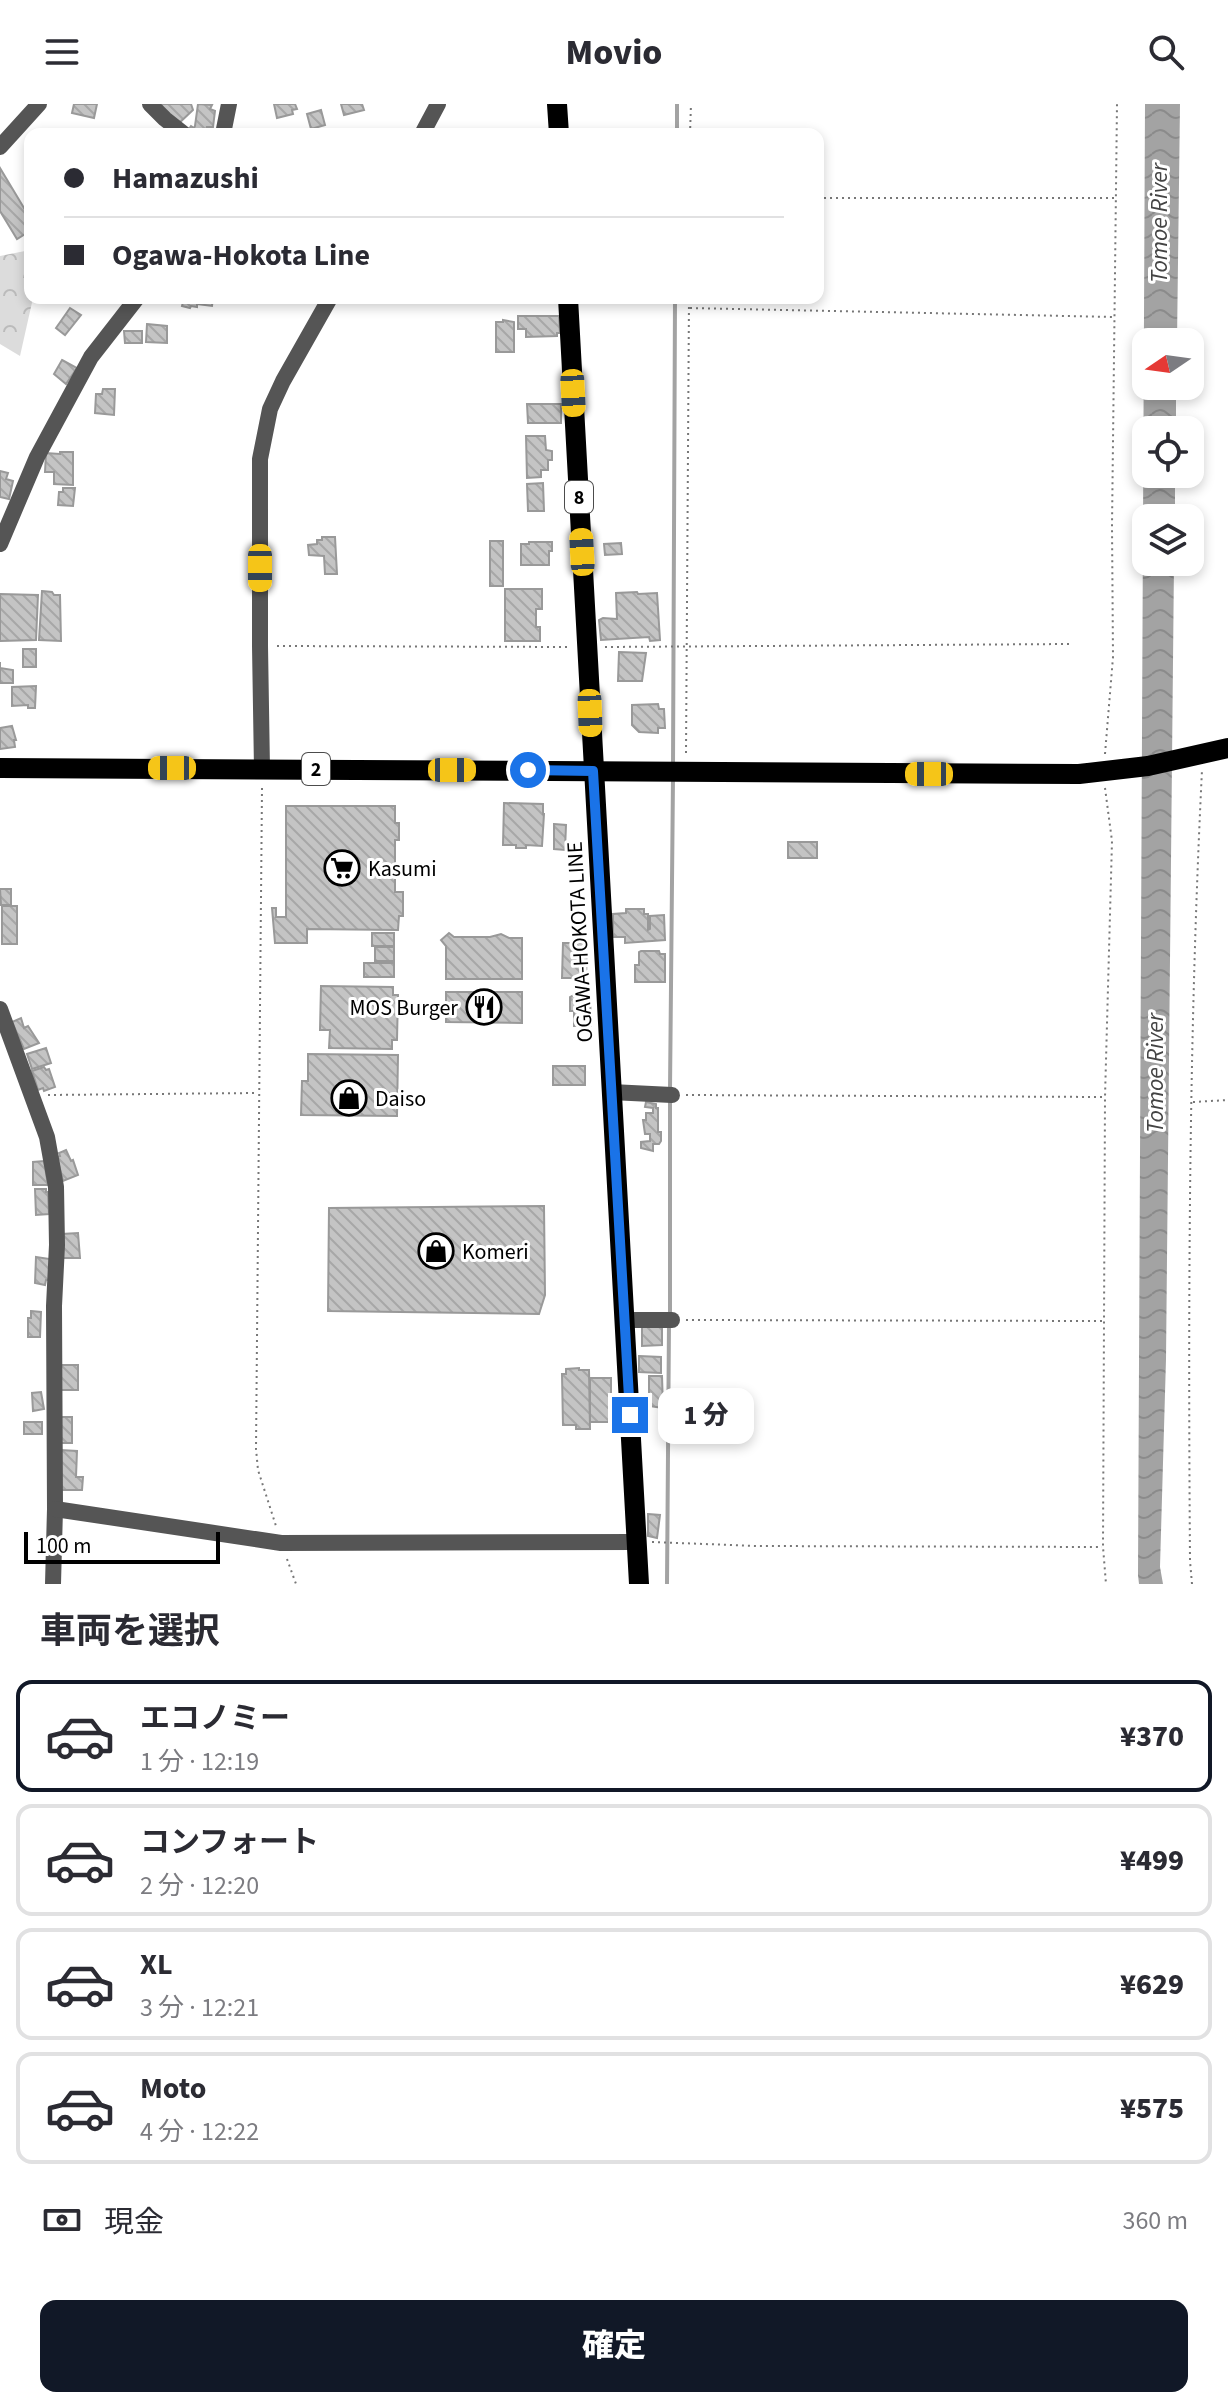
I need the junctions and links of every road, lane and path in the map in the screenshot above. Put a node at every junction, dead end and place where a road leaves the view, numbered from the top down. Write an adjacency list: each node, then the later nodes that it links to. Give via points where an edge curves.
1 (39, 104): 13 (street)
2 (150, 104): 8 (street)
3 (229, 104): 9 (street)
4 (438, 104): 10 (street)
5 (557, 104): 11 (main road)
6 (691, 104): 12 (path)
7 (1117, 104): 15 (path)
8 (176, 128)
9 (224, 128)
10 (425, 128)
11 (559, 128)
12 (690, 128)
13 (0, 147)
14 (824, 198): 15 (path)
15 (1116, 198): 21 (path)
16 (132, 304): 22 (street, via 91,357 37,457)
17 (327, 304): 24 (street, via 283,381 264,435)
18 (568, 304): 26 (main road, OGAWA-HOKOTA LINE / 8)
19 (689, 304): 20 (path)
20 (689, 308): 21 (path); 25 (path)
21 (1115, 317): 33 (path)
22 (0, 544)
23 (1069, 644): 25 (path)
24 (260, 646): 26 (path); 30 (street)
25 (687, 646): 26 (path); 32 (path)
26 (587, 647): 31 (main road, OGAWA-HOKOTA LINE / 8)
27 (1228, 748): 28 (main road, 2)
28 (1197, 756): 33 (main road, 2); 41 (path)
29 (0, 768): 30 (main road, 2)
30 (262, 769): 31 (main road, 2); 36 (path)
31 (593, 771): 32 (main road, 2); 35 (main road, OGAWA-HOKOTA LINE / 8)
32 (676, 771): 33 (main road, 2)
33 (1107, 772): 39 (path, via 1112,841)
34 (0, 1009): 38 (street)
35 (611, 1092): 37 (street); 42 (main road, OGAWA-HOKOTA LINE / 8)
36 (258, 1093): 38 (path); 47 (path, via 256,1449)
37 (669, 1094): 39 (path)
38 (33, 1095): 45 (street, via 56,1187)
39 (1105, 1097): 44 (path)
40 (1228, 1100): 41 (path)
41 (1191, 1102): 54 (path)
42 (625, 1320): 43 (street); 46 (main road, OGAWA-HOKOTA LINE / 8)
43 (668, 1320): 44 (path)
44 (1104, 1321): 49 (path)
45 (55, 1509): 47 (street); 50 (street)
46 (637, 1542): 47 (street); 52 (main road, OGAWA-HOKOTA LINE / 8)
47 (281, 1543): 51 (path)
48 (663, 1543): 49 (path)
49 (1103, 1547): 53 (path)
50 (53, 1584)
51 (296, 1584)
52 (639, 1584)
53 (1106, 1584)
54 (1192, 1584)

